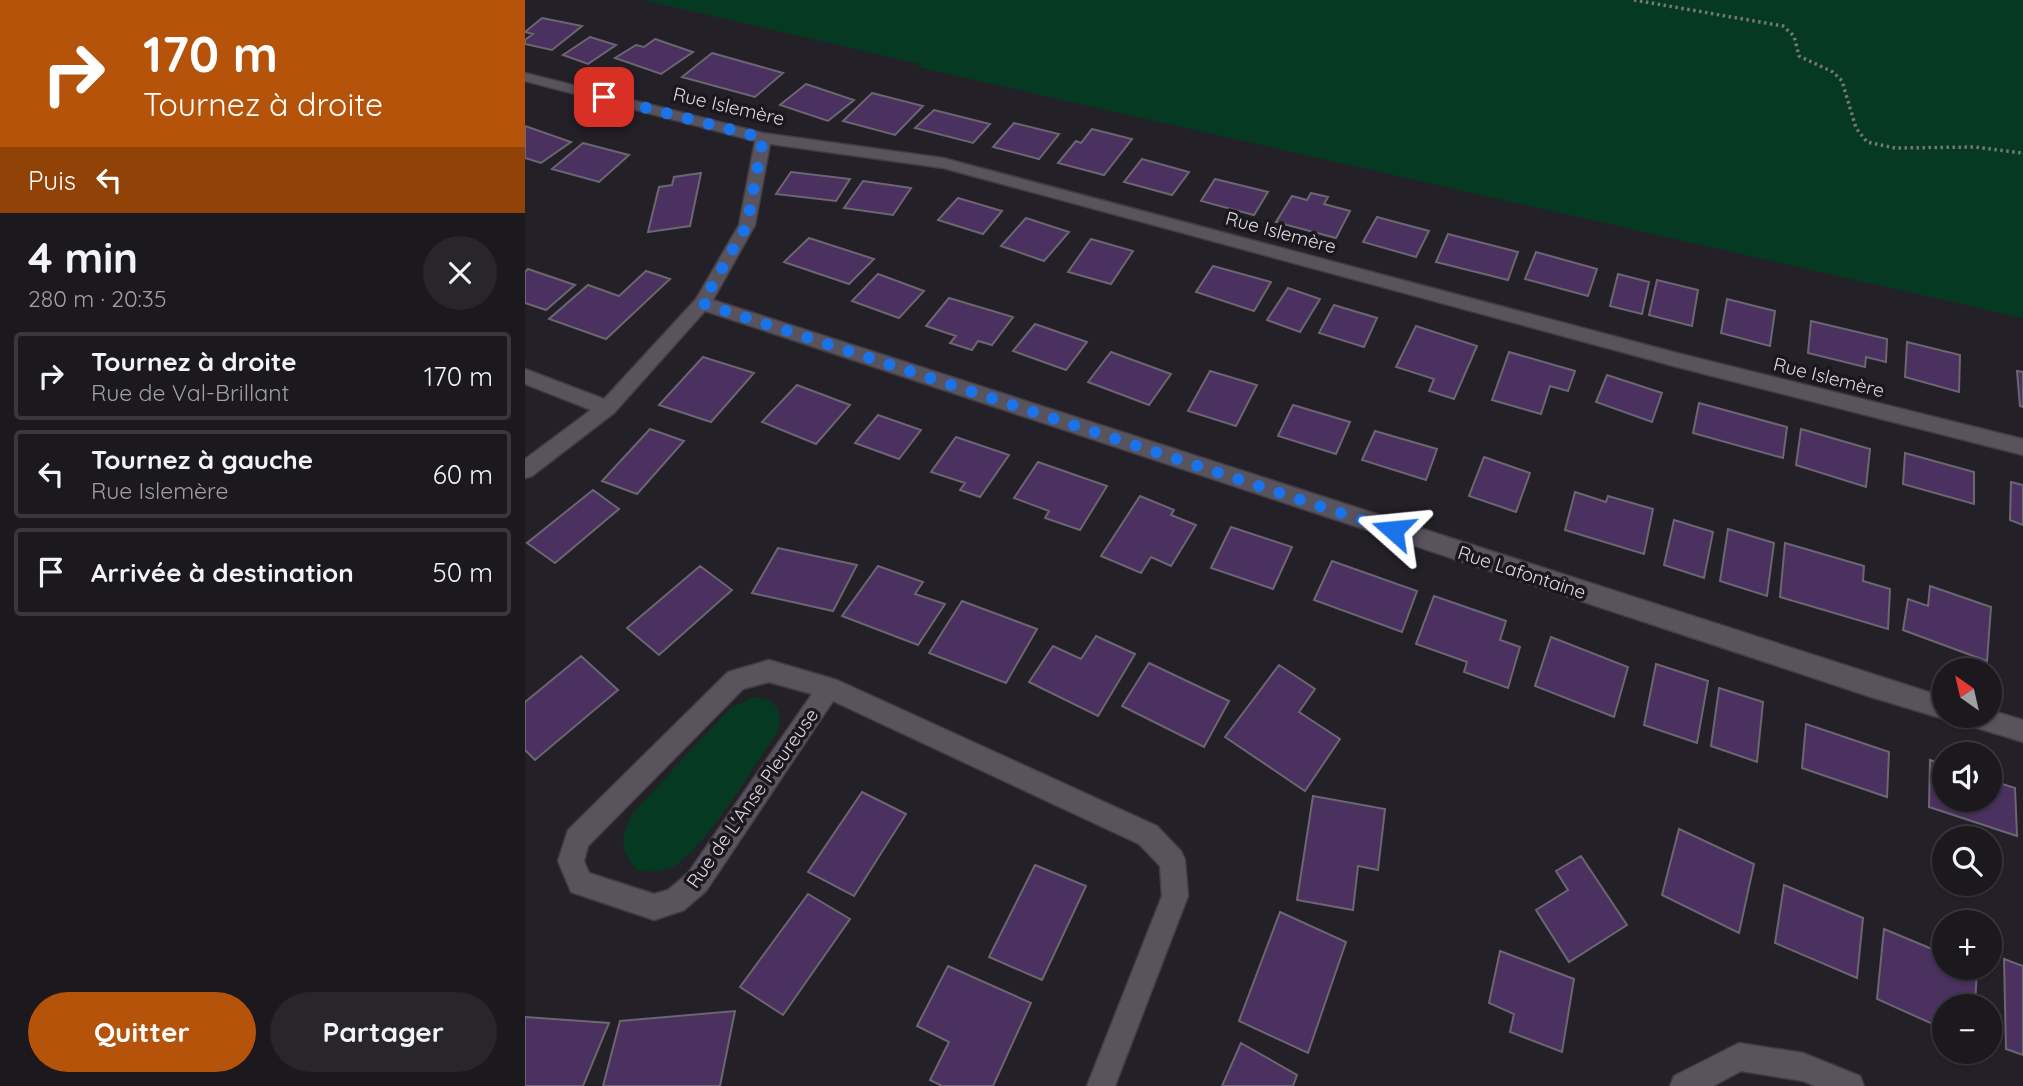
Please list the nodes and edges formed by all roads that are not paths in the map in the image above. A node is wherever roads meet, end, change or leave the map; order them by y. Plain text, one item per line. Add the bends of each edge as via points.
1 (525, 77) edge
2 (763, 138) junction
3 (702, 303) junction
4 (525, 376) edge
5 (607, 408) junction
6 (2023, 447) edge
7 (525, 470) edge
8 (829, 688) junction
9 (1932, 704) edge
10 (2002, 725) edge
11 (2023, 731) edge
12 (1101, 1086) edge
13 (1684, 1086) edge
14 (1850, 1086) edge

1 - 2 street, Rue Islemère
2 - 3 street via 747,225
2 - 6 street, Rue Islemère via 943,163
3 - 5 street
3 - 9 street, Rue Lafontaine
4 - 5 street
5 - 7 street
8 - 8 street, Rue de L'Anse Pleureuse via 769,671 736,680 577,839 571,862 580,883 654,907 675,901 697,883
8 - 12 street, Rue de L'Anse Pleureuse via 1148,835 1172,860 1175,896
10 - 11 street
13 - 14 street via 1739,1058 1803,1067

